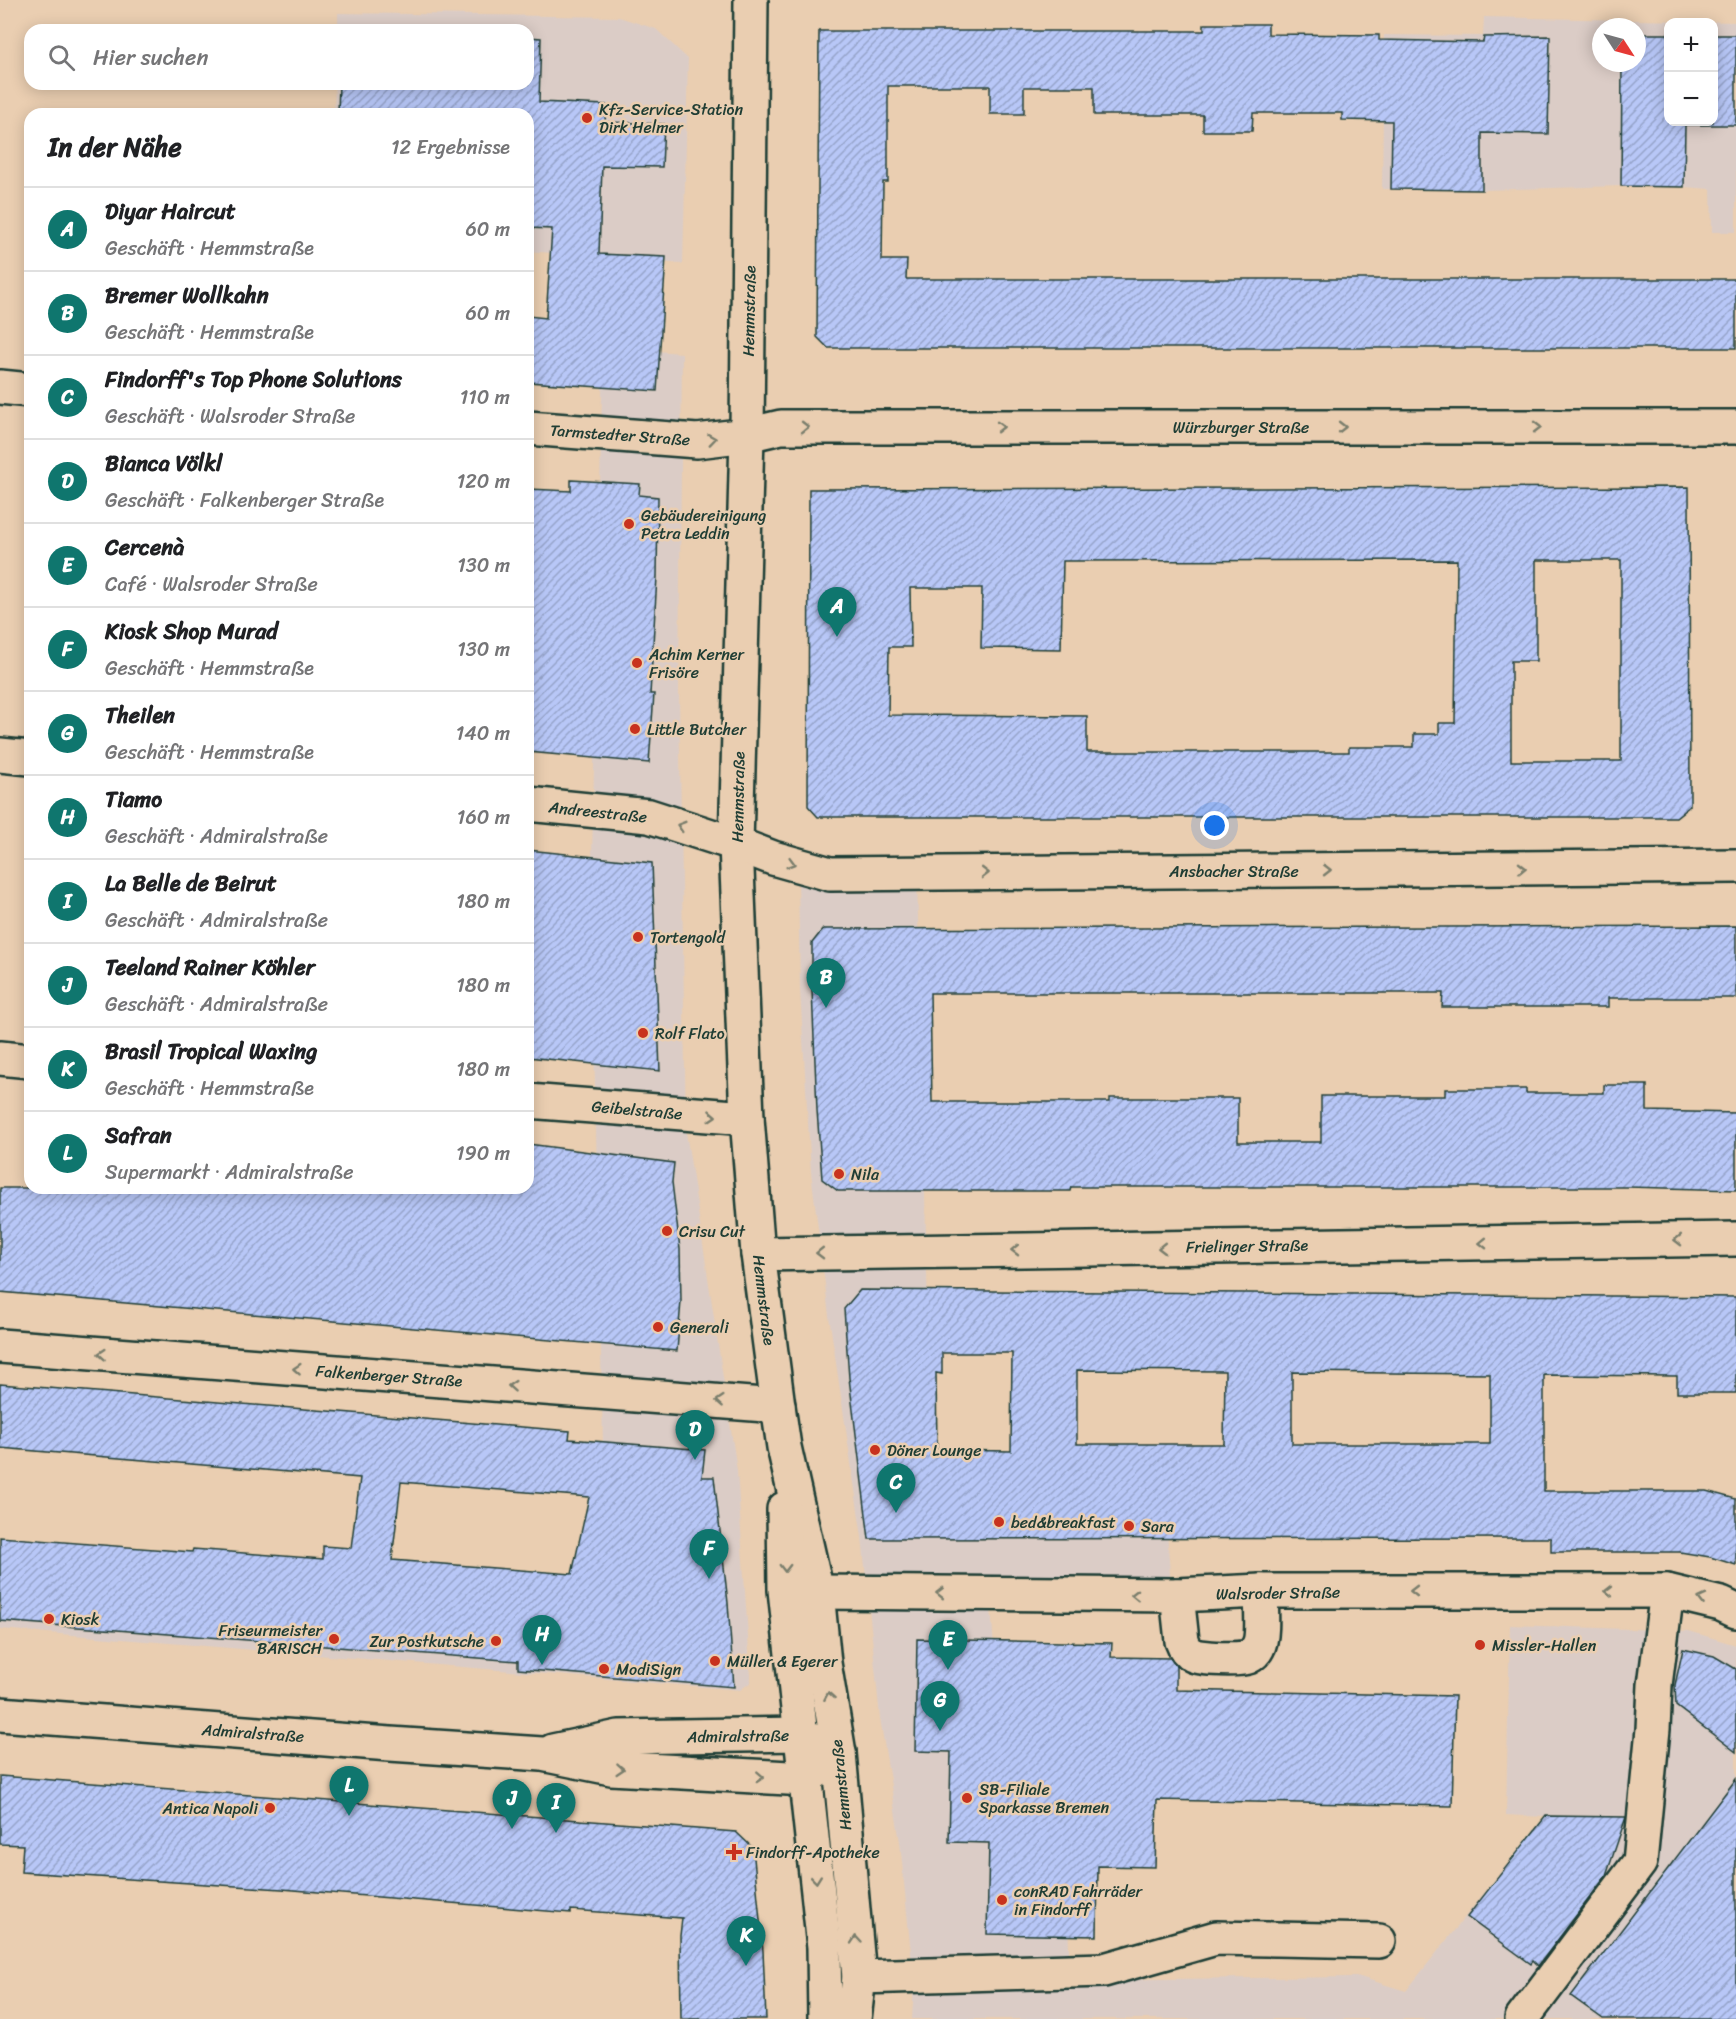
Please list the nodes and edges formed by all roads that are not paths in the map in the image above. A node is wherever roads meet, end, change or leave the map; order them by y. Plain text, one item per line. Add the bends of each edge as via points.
1 (752, 0) edge
2 (0, 387) edge
3 (24, 389) edge
4 (1736, 426) edge
5 (534, 428) edge
6 (747, 435) junction
7 (0, 755) edge
8 (24, 757) edge
9 (534, 805) edge
10 (736, 844) junction
11 (1736, 866) edge
12 (0, 1058) edge
13 (24, 1060) edge
14 (534, 1101) edge
15 (747, 1118) junction
16 (1736, 1239) edge
17 (758, 1254) junction
18 (0, 1346) edge
19 (778, 1406) junction
20 (784, 1447) junction
21 (1667, 1591) junction
22 (817, 1592) junction
23 (1261, 1592) junction
24 (1177, 1595) junction
25 (1736, 1611) edge
26 (0, 1713) edge
27 (801, 1734) junction
28 (839, 1753) junction
29 (543, 1754) junction
30 (806, 1779) junction
31 (1379, 1941) dead end
32 (859, 1977) junction
33 (825, 2019) edge
34 (854, 2019) edge
35 (1522, 2019) edge

1 - 6 street, Hemmstraße
2 - 3 street
6 -> 4 street, Würzburger Straße via 781,427
5 -> 6 street, Tarmstedter Straße via 698,441
6 - 10 street, Hemmstraße
7 - 8 street
10 -> 9 street, Andreestraße via 649,816
10 -> 11 street, Ansbacher Straße via 830,874
10 - 15 street, Hemmstraße
12 - 13 street
14 -> 15 street, Geibelstraße
15 - 17 street, Hemmstraße
16 -> 17 street, Frielinger Straße
17 - 19 street, Hemmstraße
19 -> 18 street, Falkenberger Straße
19 - 20 street, Hemmstraße
20 - 22 street, Hemmstraße
20 -> 27 street, Hemmstraße via 785,1590
21 -> 23 street, Walsroder Straße
25 -> 21 street, Walsroder Straße
21 - 35 street via 1640,1862
24 -> 22 street, Walsroder Straße
28 -> 22 street, Hemmstraße
23 - 24 street, Walsroder Straße
23 - 24 street via 1260,1642 1253,1654 1240,1658 1201,1658 1189,1653 1182,1641
26 - 29 street, Admiralstraße
27 - 28 street, Admiralstraße
27 - 29 street, Admiralstraße via 618,1737
27 - 30 street, Hemmstraße
28 - 30 street
32 -> 28 street, Hemmstraße
29 -> 30 street, Admiralstraße via 611,1768
30 -> 33 street, Hemmstraße via 824,1947
31 - 32 street via 1216,1938 1104,1970
32 - 34 street, Hemmstraße

